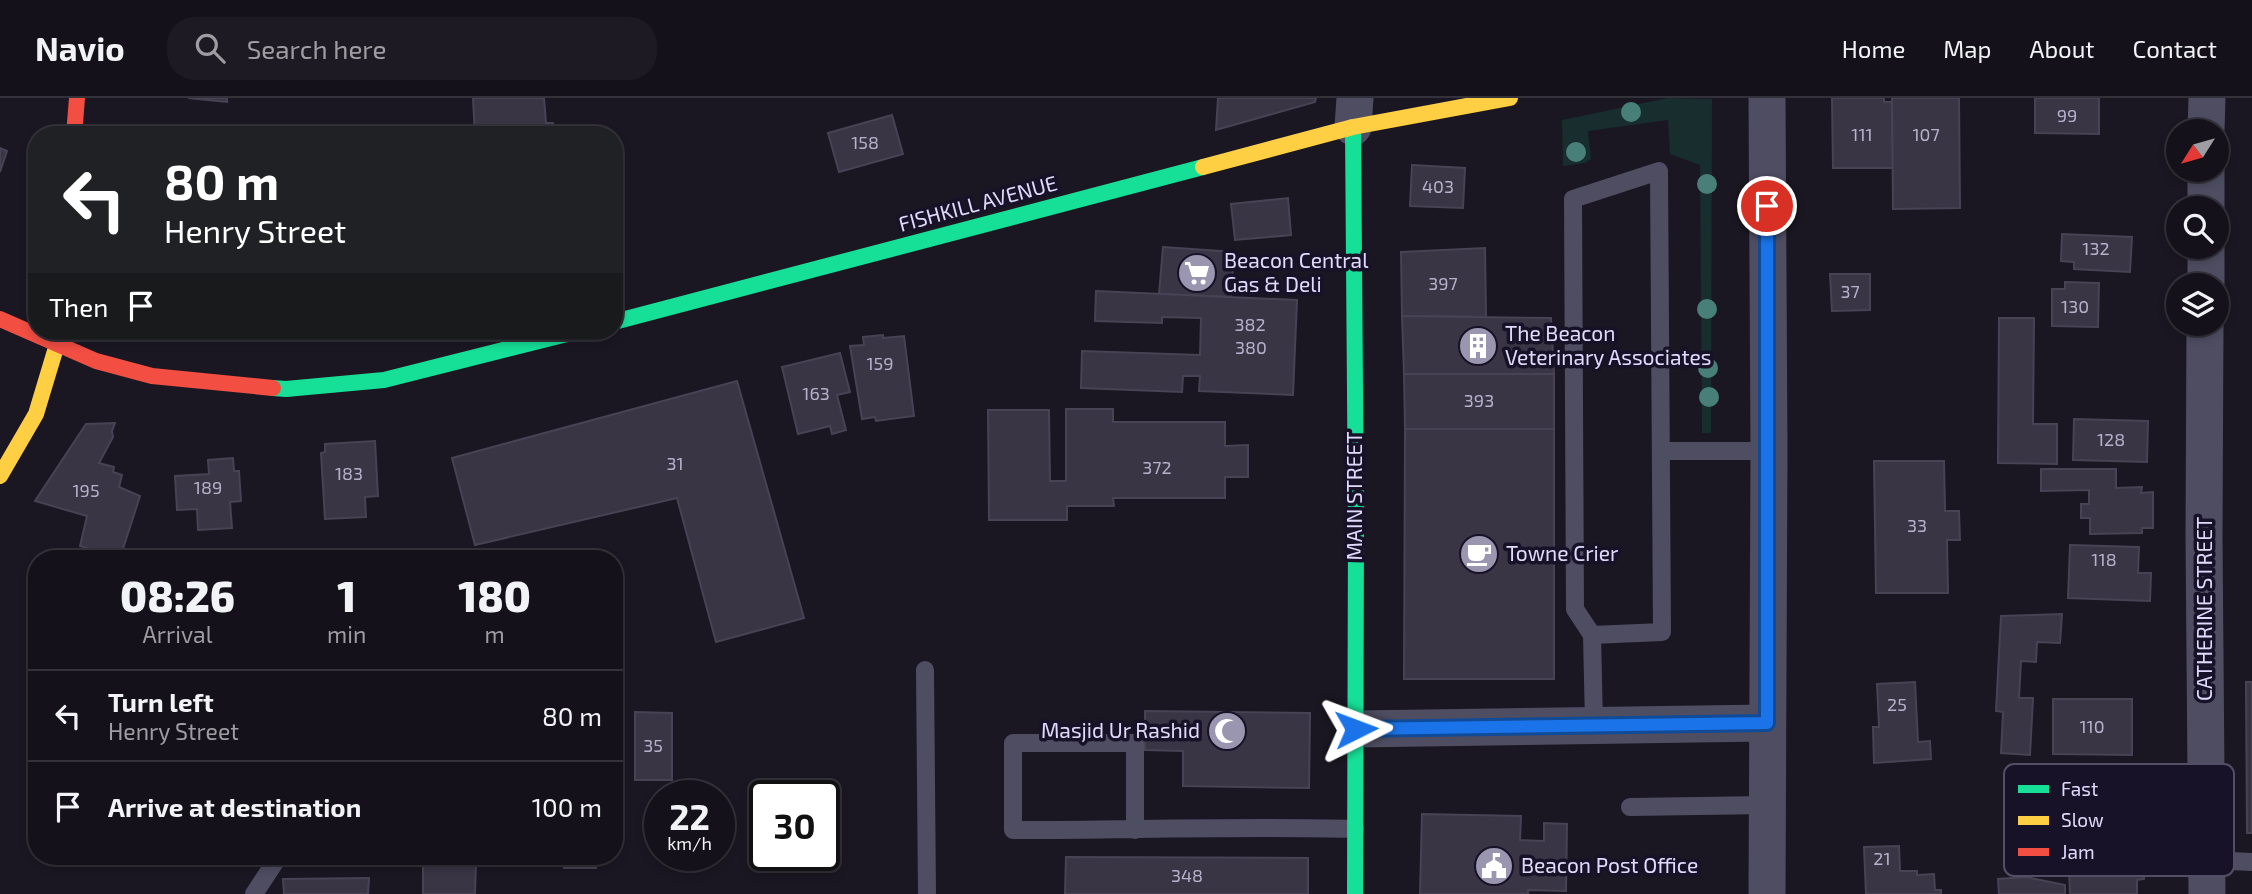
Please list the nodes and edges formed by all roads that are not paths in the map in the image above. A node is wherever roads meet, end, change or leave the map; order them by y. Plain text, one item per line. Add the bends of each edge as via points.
1 (77, 98) edge
2 (1510, 98) edge
3 (1767, 98) edge
4 (2207, 98) edge
5 (1354, 112) edge
6 (2207, 119) edge
7 (75, 126) edge
8 (0, 319) edge
9 (623, 319) edge
10 (28, 328) edge
11 (2205, 336) edge
12 (58, 340) edge
13 (62, 340) edge
14 (543, 340) edge
15 (1661, 451) junction
16 (1769, 451) junction
17 (0, 476) edge
18 (1592, 635) junction
19 (925, 670) dead end
20 (1767, 723) junction
21 (1594, 724) junction
22 (1356, 729) junction
23 (2206, 764) edge
24 (1767, 805) junction
25 (1630, 807) dead end
26 (1355, 829) junction
27 (1135, 830) junction
28 (2252, 862) edge
29 (273, 865) edge
30 (2234, 868) edge
31 (254, 894) edge
32 (927, 894) edge
33 (1355, 894) edge
34 (1767, 894) edge

1 - 7 main road
2 - 5 main road, FISHKILL AVENUE
3 - 16 street
4 - 6 street
5 - 9 main road, FISHKILL AVENUE
5 - 22 main road, MAIN STREET
8 - 10 main road
11 - 23 street, CATHERINE STREET
12 - 17 main road via 36,414
13 - 14 main road via 96,362 152,376 286,389 384,380
15 - 16 lane
15 - 18 lane via 1662,632
15 - 18 lane via 1659,171 1573,199 1575,609
16 - 20 street
18 - 21 lane
19 - 32 lane
20 - 21 street
20 - 24 street
21 - 22 street
22 - 26 main road, MAIN STREET
24 - 25 lane
24 - 34 street
26 - 27 lane
26 - 33 main road, MAIN STREET
27 - 27 lane via 1135,743 1013,743 1013,830
28 - 30 lane
29 - 31 lane

